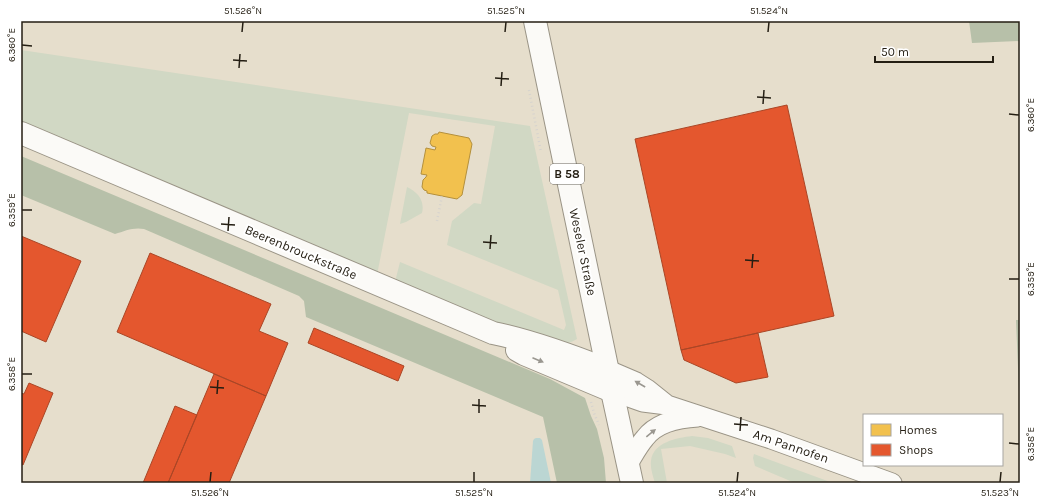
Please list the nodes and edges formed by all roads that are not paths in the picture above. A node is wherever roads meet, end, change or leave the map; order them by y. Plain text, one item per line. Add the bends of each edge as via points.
1 (535, 21) edge
2 (21, 133) edge
3 (610, 380) junction
4 (702, 416) junction
5 (630, 474) edge
6 (892, 483) edge

1 - 3 main road, Weseler Straße / B 58
2 - 3 main road, Beerenbrouckstraße via 493,333 524,354
3 - 4 street, Am Pannofen via 643,402 667,405
3 - 5 main road, Weseler Straße / B 58
5 -> 4 street via 645,437 659,426 674,420
4 - 6 street, Am Pannofen via 771,438

